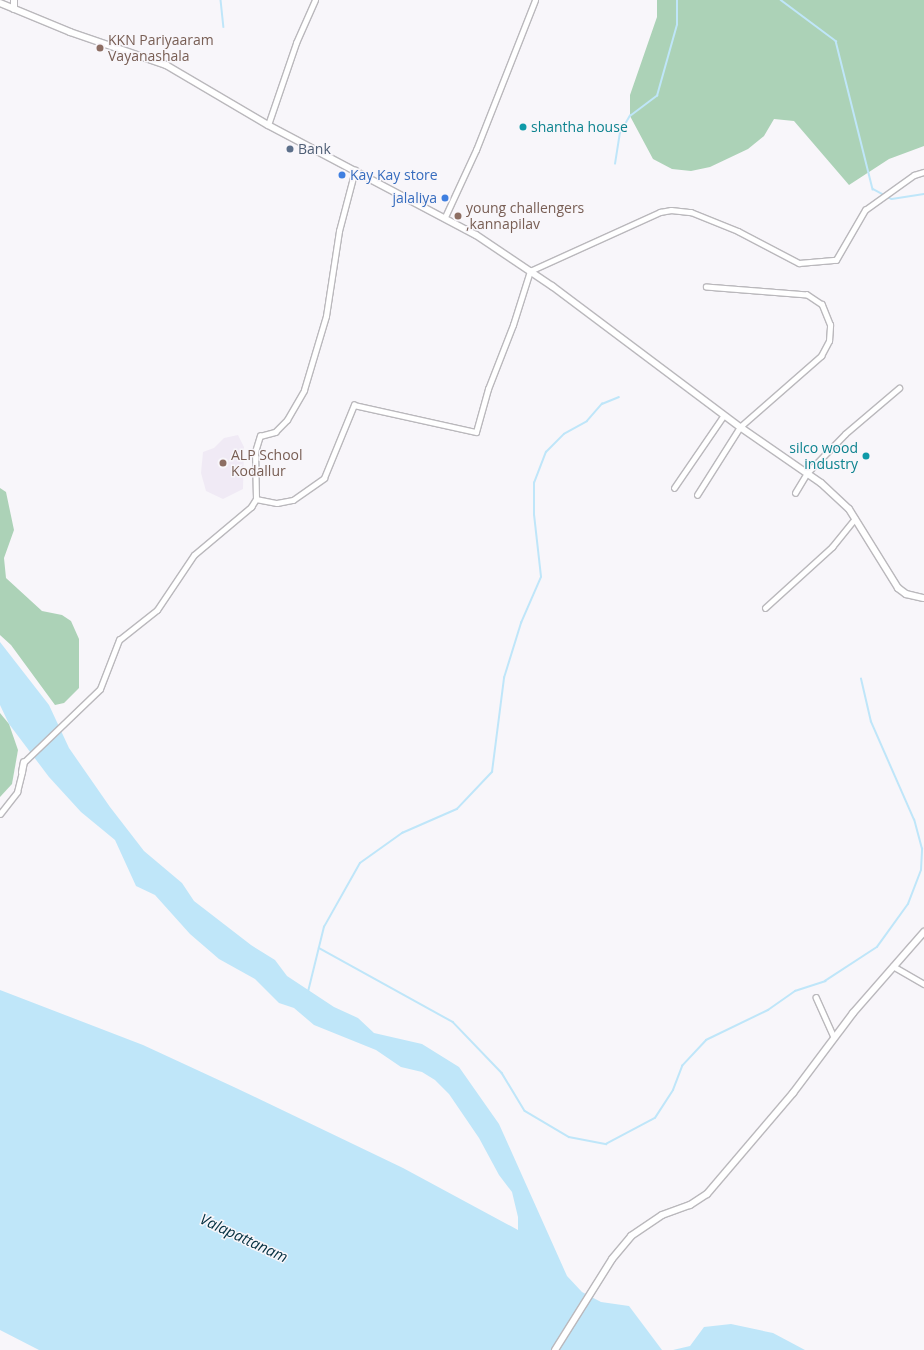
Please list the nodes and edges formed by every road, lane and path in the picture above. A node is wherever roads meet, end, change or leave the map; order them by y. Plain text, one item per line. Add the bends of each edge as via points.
1 (14, 0) edge
2 (315, 0) edge
3 (535, 0) edge
4 (0, 3) edge
5 (14, 9) junction
6 (268, 125) junction
7 (355, 170) junction
8 (924, 172) edge
9 (445, 217) junction
10 (530, 271) junction
11 (706, 287) dead end
12 (899, 388) dead end
13 (724, 415) junction
14 (740, 427) junction
15 (807, 473) junction
16 (674, 488) dead end
17 (795, 494) dead end
18 (697, 495) dead end
19 (256, 499) junction
20 (855, 519) junction
21 (924, 598) edge
22 (766, 608) dead end
23 (24, 762) joint
24 (22, 772) joint
25 (0, 814) edge
26 (924, 932) edge
27 (893, 966) junction
28 (924, 984) edge
29 (816, 997) dead end
30 (834, 1037) junction
31 (555, 1350) edge

1 - 5 main road
2 - 6 street via 296,43
3 - 9 street via 476,150
4 - 5 main road
5 - 6 main road via 70,32 166,65
6 - 7 main road
7 - 9 main road
7 - 19 street via 339,231 326,316 304,390 287,420 275,432 260,436 255,452
8 - 10 street via 914,175 865,210 836,260 800,263 738,231 691,212 671,210 660,212
9 - 10 main road
10 - 13 main road
10 - 19 street via 513,326 488,389 476,432 354,405 324,478 293,500 277,503
11 - 14 street via 807,295 822,304 830,325 829,341 821,356
12 - 15 street via 845,434
13 - 14 main road
13 - 16 street
14 - 15 main road
14 - 18 street
15 - 17 street
15 - 20 main road via 844,502
19 - 23 street via 251,507 194,555 156,610 119,640 100,689
20 - 21 main road via 898,588 906,594
20 - 22 street via 832,547
23 - 24 main road
24 - 25 street via 17,792
26 - 27 main road
27 - 28 street
27 - 30 main road
29 - 30 street
30 - 31 main road via 793,1093 702,1200 662,1215 643,1226 612,1259

